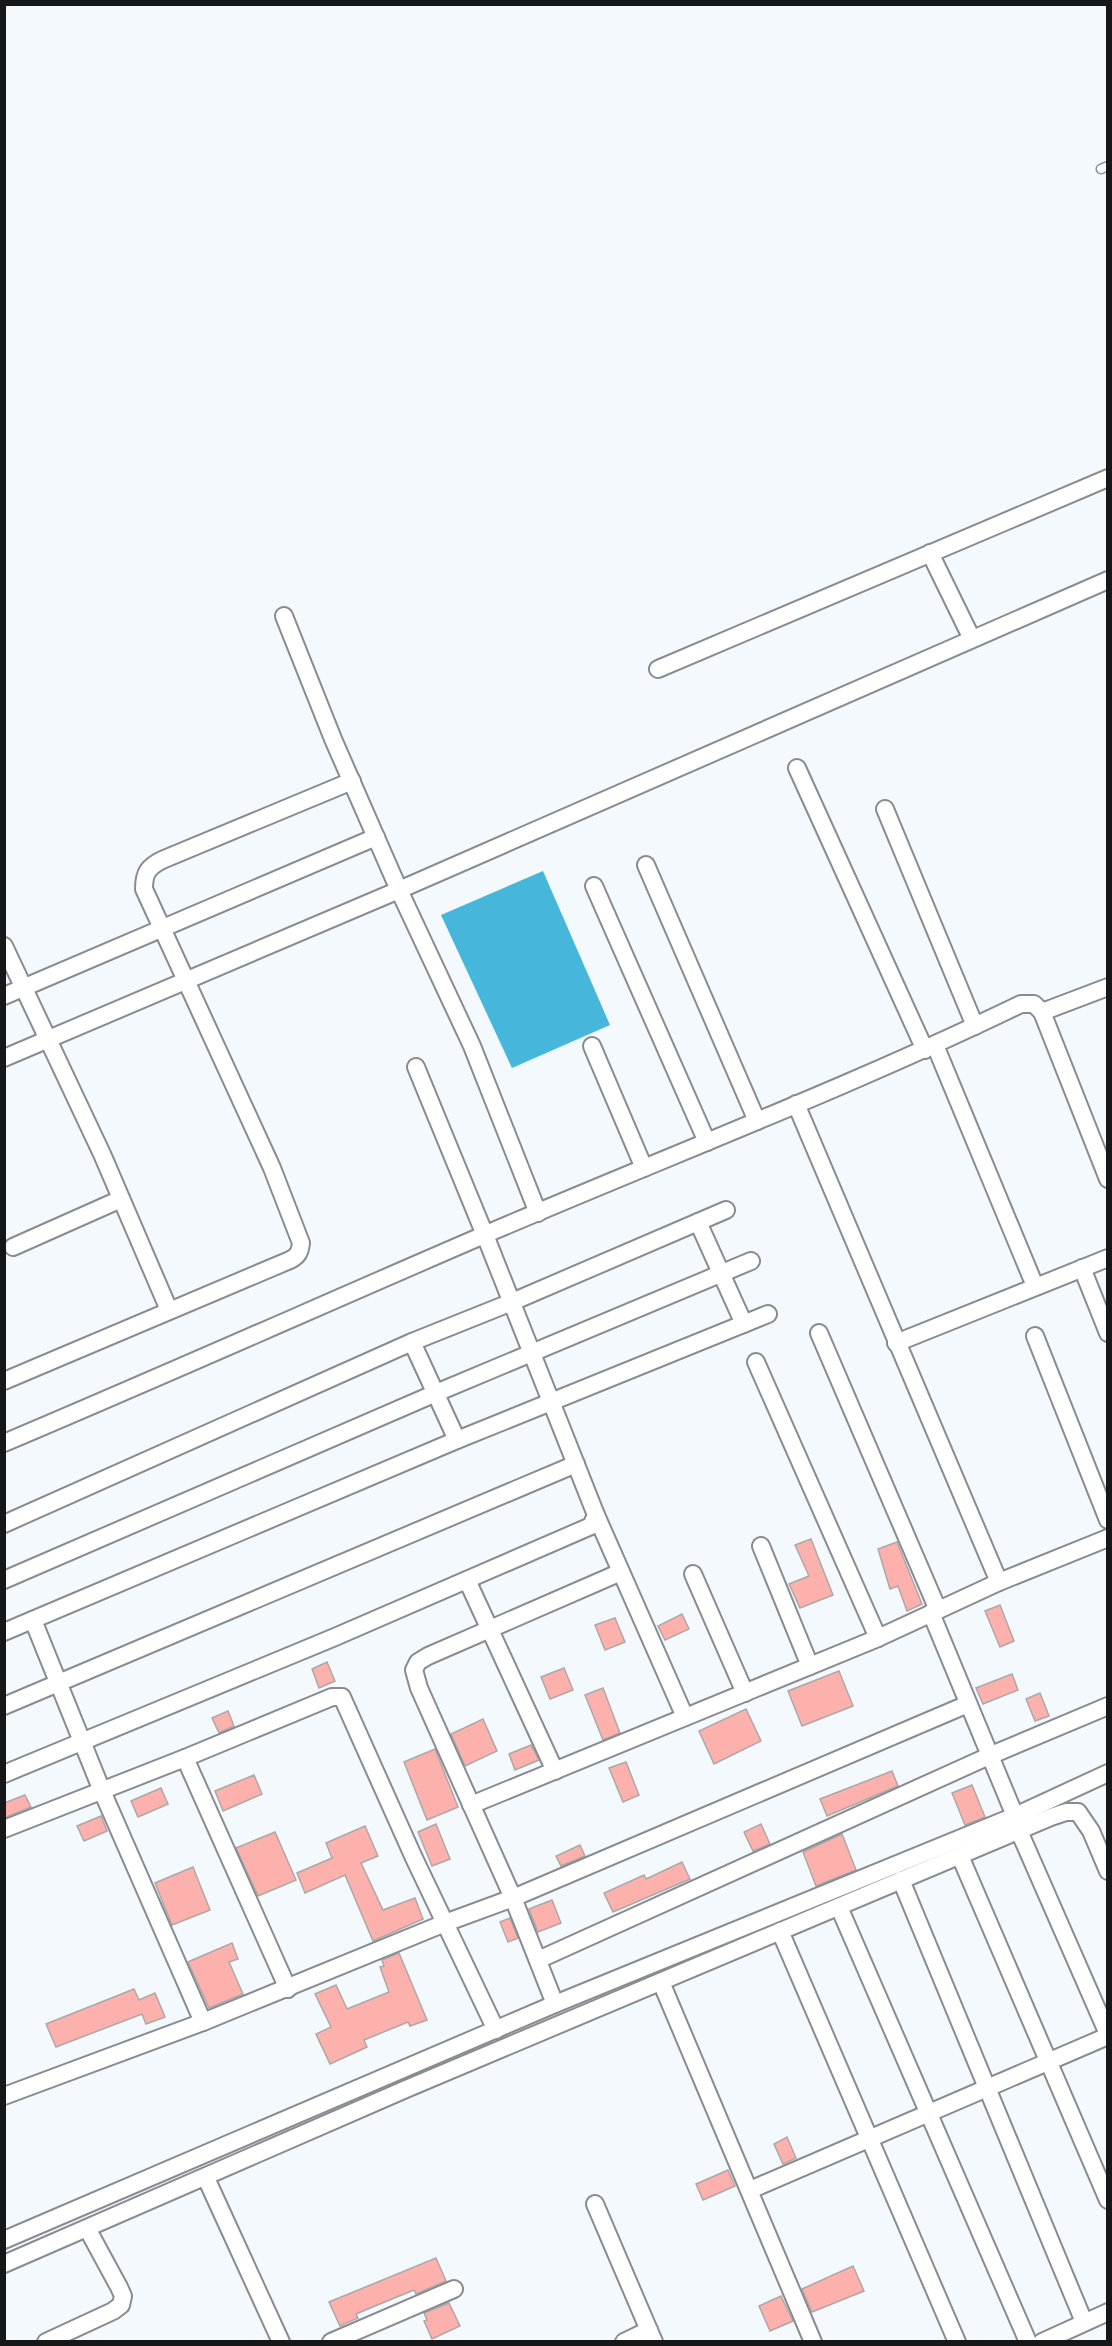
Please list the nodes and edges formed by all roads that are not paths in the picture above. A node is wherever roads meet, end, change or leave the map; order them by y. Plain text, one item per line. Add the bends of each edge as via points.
1 (1107, 478) edge
2 (930, 553) junction
3 (1107, 580) edge
4 (285, 616) dead end
5 (972, 639) junction
6 (658, 669) dead end
7 (797, 768) dead end
8 (352, 781) junction
9 (885, 809) dead end
10 (376, 837) junction
11 (646, 865) dead end
12 (594, 886) dead end
13 (399, 890) junction
14 (162, 927) junction
15 (4, 946) edge
16 (187, 980) junction
17 (22, 988) junction
18 (1106, 991) edge
19 (4, 996) edge
20 (1042, 1012) junction
21 (975, 1026) junction
22 (47, 1040) junction
23 (592, 1046) dead end
24 (930, 1048) junction
25 (4, 1058) edge
26 (416, 1066) dead end
27 (796, 1104) junction
28 (757, 1121) junction
29 (707, 1142) junction
30 (644, 1168) junction
31 (1107, 1179) edge
32 (121, 1198) junction
33 (726, 1210) dead end
34 (538, 1213) junction
35 (698, 1221) junction
36 (485, 1235) junction
37 (13, 1247) dead end
38 (1107, 1258) edge
39 (751, 1261) dead end
40 (1082, 1268) junction
41 (721, 1274) junction
42 (1035, 1286) junction
43 (512, 1302) junction
44 (169, 1310) junction
45 (768, 1314) dead end
46 (744, 1324) junction
47 (819, 1333) dead end
48 (1107, 1333) edge
49 (1035, 1336) dead end
50 (412, 1342) junction
51 (896, 1343) junction
52 (532, 1352) junction
53 (756, 1362) dead end
54 (4, 1381) edge
55 (435, 1393) junction
56 (552, 1402) junction
57 (457, 1440) junction
58 (4, 1443) edge
59 (576, 1464) junction
60 (596, 1515) junction
61 (1107, 1520) edge
62 (4, 1524) edge
63 (1107, 1538) edge
64 (761, 1546) dead end
65 (621, 1572) junction
66 (693, 1574) dead end
67 (4, 1580) edge
68 (467, 1580) junction
69 (999, 1582) junction
70 (934, 1612) junction
71 (33, 1620) junction
72 (490, 1631) junction
73 (4, 1632) edge
74 (878, 1638) junction
75 (810, 1666) junction
76 (57, 1683) junction
77 (745, 1692) junction
78 (968, 1704) junction
79 (1107, 1706) edge
80 (4, 1707) edge
81 (685, 1717) junction
82 (82, 1742) junction
83 (989, 1756) junction
84 (185, 1758) junction
85 (555, 1771) junction
86 (1107, 1773) edge
87 (4, 1774) edge
88 (102, 1791) junction
89 (471, 1805) junction
90 (1017, 1823) junction
91 (4, 1829) edge
92 (960, 1856) junction
93 (1107, 1870) edge
94 (901, 1880) junction
95 (513, 1898) junction
96 (838, 1907) junction
97 (445, 1923) junction
98 (780, 1931) junction
99 (538, 1960) junction
100 (661, 1983) junction
101 (288, 1989) junction
102 (555, 2004) junction
103 (203, 2022) junction
104 (496, 2030) junction
105 (1107, 2035) edge
106 (1048, 2062) junction
107 (987, 2088) junction
108 (4, 2096) edge
109 (929, 2113) junction
110 (868, 2139) junction
111 (206, 2178) junction
112 (750, 2190) junction
113 (1107, 2200) edge
114 (595, 2204) dead end
115 (88, 2230) junction
116 (4, 2240) edge
117 (4, 2264) edge
118 (454, 2289) dead end
119 (1107, 2312) edge
120 (1084, 2322) junction
121 (652, 2336) edge
122 (46, 2342) edge
123 (281, 2342) edge
124 (331, 2342) edge
125 (624, 2342) edge
126 (813, 2342) edge
127 (957, 2342) edge
128 (1028, 2342) edge
129 (1042, 2342) edge

1 - 2 street
2 - 5 street
2 - 6 street
3 - 5 street
4 - 8 street
5 - 13 street
7 - 24 street
8 - 10 street
8 - 14 street via 150,866 144,876 144,889
9 - 21 street
10 - 13 street
10 - 14 street
11 - 28 street
12 - 29 street
13 - 16 street
13 - 34 street via 472,1046
14 - 16 street
14 - 17 street
15 - 17 street
16 - 22 street
16 - 44 street via 272,1168 301,1243 297,1257
17 - 19 street
17 - 22 street
18 - 20 street
20 - 21 street via 1034,1004 1021,1004
20 - 31 street
21 - 24 street
22 - 25 street
22 - 32 street
23 - 30 street
24 - 27 street
24 - 42 street
26 - 36 street
27 - 28 street
27 - 51 street
28 - 29 street
29 - 30 street
30 - 34 street
32 - 37 street
32 - 44 street
33 - 35 street
34 - 36 street
35 - 41 street
35 - 43 street
36 - 43 street
36 - 58 street
38 - 40 street
39 - 41 street
40 - 42 street
40 - 48 street
41 - 46 street
41 - 52 street
42 - 51 street
43 - 50 street
43 - 52 street
44 - 54 street
45 - 46 street
46 - 56 street
47 - 70 street
49 - 61 street
50 - 55 street
50 - 62 street
51 - 69 street
52 - 55 street
52 - 56 street
53 - 74 street
55 - 57 street
55 - 67 street
56 - 57 street
56 - 59 street
57 - 71 street
59 - 60 street
59 - 76 street
60 - 65 street
60 - 68 street via 591,1526
63 - 69 street
64 - 75 street
65 - 72 street
65 - 81 street
66 - 77 street
68 - 72 street
68 - 82 street
69 - 70 street
70 - 74 street
70 - 78 street
71 - 73 street
71 - 76 street
72 - 85 street
72 - 89 street via 428,1656 414,1670
74 - 75 street
75 - 77 street
76 - 80 street
76 - 82 street
77 - 81 street
78 - 83 street
78 - 95 street
79 - 83 street
81 - 85 street
82 - 87 street
82 - 88 street
83 - 90 street
83 - 99 street
84 - 88 street
84 - 97 street via 332,1697 342,1697
84 - 101 street
85 - 89 street
86 - 90 street
88 - 91 street
88 - 103 street
89 - 95 street
90 - 92 street
90 - 93 street via 1078,1812 1091,1831
90 - 102 street
90 - 105 street
92 - 94 street
92 - 106 street
94 - 96 street
94 - 107 street
95 - 97 street
95 - 99 street
96 - 98 street
96 - 109 street
97 - 101 street
97 - 104 street
98 - 100 street
98 - 110 street
99 - 102 street
100 - 111 street via 406,2089
100 - 112 street
101 - 103 street
102 - 104 street
103 - 108 street
104 - 116 street
105 - 106 street
106 - 107 street
106 - 113 street
107 - 109 street
107 - 120 street
109 - 110 street
109 - 128 street
110 - 112 street
110 - 127 street
111 - 115 street
111 - 123 street
112 - 126 street
114 - 121 street
115 - 117 street
115 - 122 street via 119,2287 122,2305
118 - 124 street
119 - 120 street
120 - 129 street
121 - 125 street

